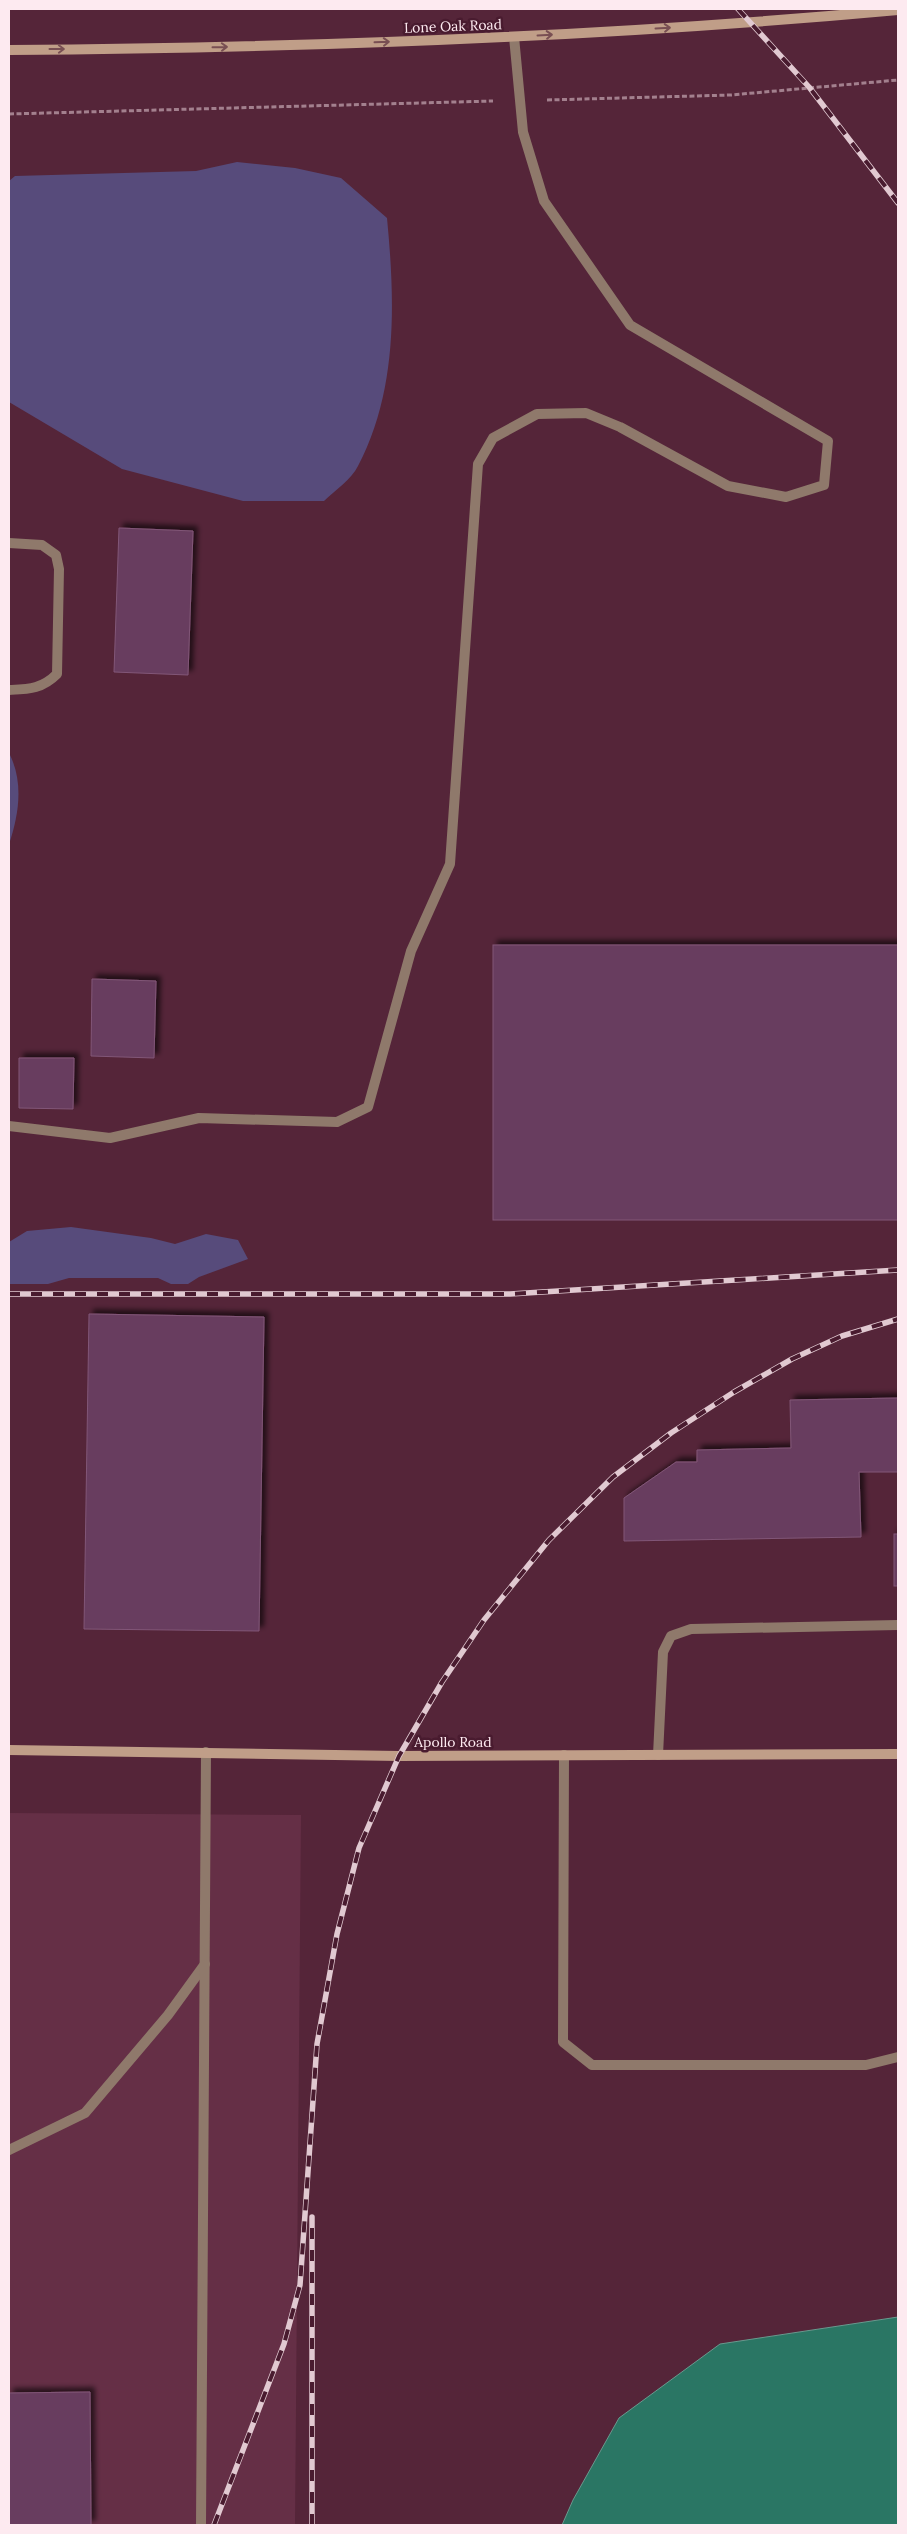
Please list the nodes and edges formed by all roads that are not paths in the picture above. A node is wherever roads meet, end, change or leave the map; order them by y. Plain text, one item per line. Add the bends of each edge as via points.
1 (898, 10) edge
2 (514, 37) junction
3 (9, 50) edge
4 (9, 543) edge
5 (9, 690) edge
6 (9, 1126) edge
7 (898, 1625) edge
8 (9, 1750) edge
9 (206, 1752) junction
10 (898, 1754) edge
11 (564, 1755) junction
12 (658, 1755) junction
13 (205, 1964) junction
14 (898, 2056) edge
15 (9, 2150) edge
16 (201, 2525) edge

2 -> 1 street, Lone Oak Road via 751,24
3 -> 2 street, Lone Oak Road via 293,46
2 - 6 lane via 523,132 544,201 630,325 828,441 824,485 786,497 728,486 620,427 586,413 537,414 493,438 478,464 450,864 411,951 368,1107 337,1122 199,1118 110,1138
4 - 5 lane via 42,545 56,554 59,569 57,674 48,684 35,689
7 - 12 lane via 691,1629 671,1636 663,1652
8 - 9 street, Apollo Road
9 - 11 street, Apollo Road
9 - 13 lane
10 - 12 street, Apollo Road
11 - 12 street, Apollo Road
11 - 14 lane via 563,2042 592,2065 866,2065
13 - 15 lane via 168,2016 85,2112
13 - 16 lane

